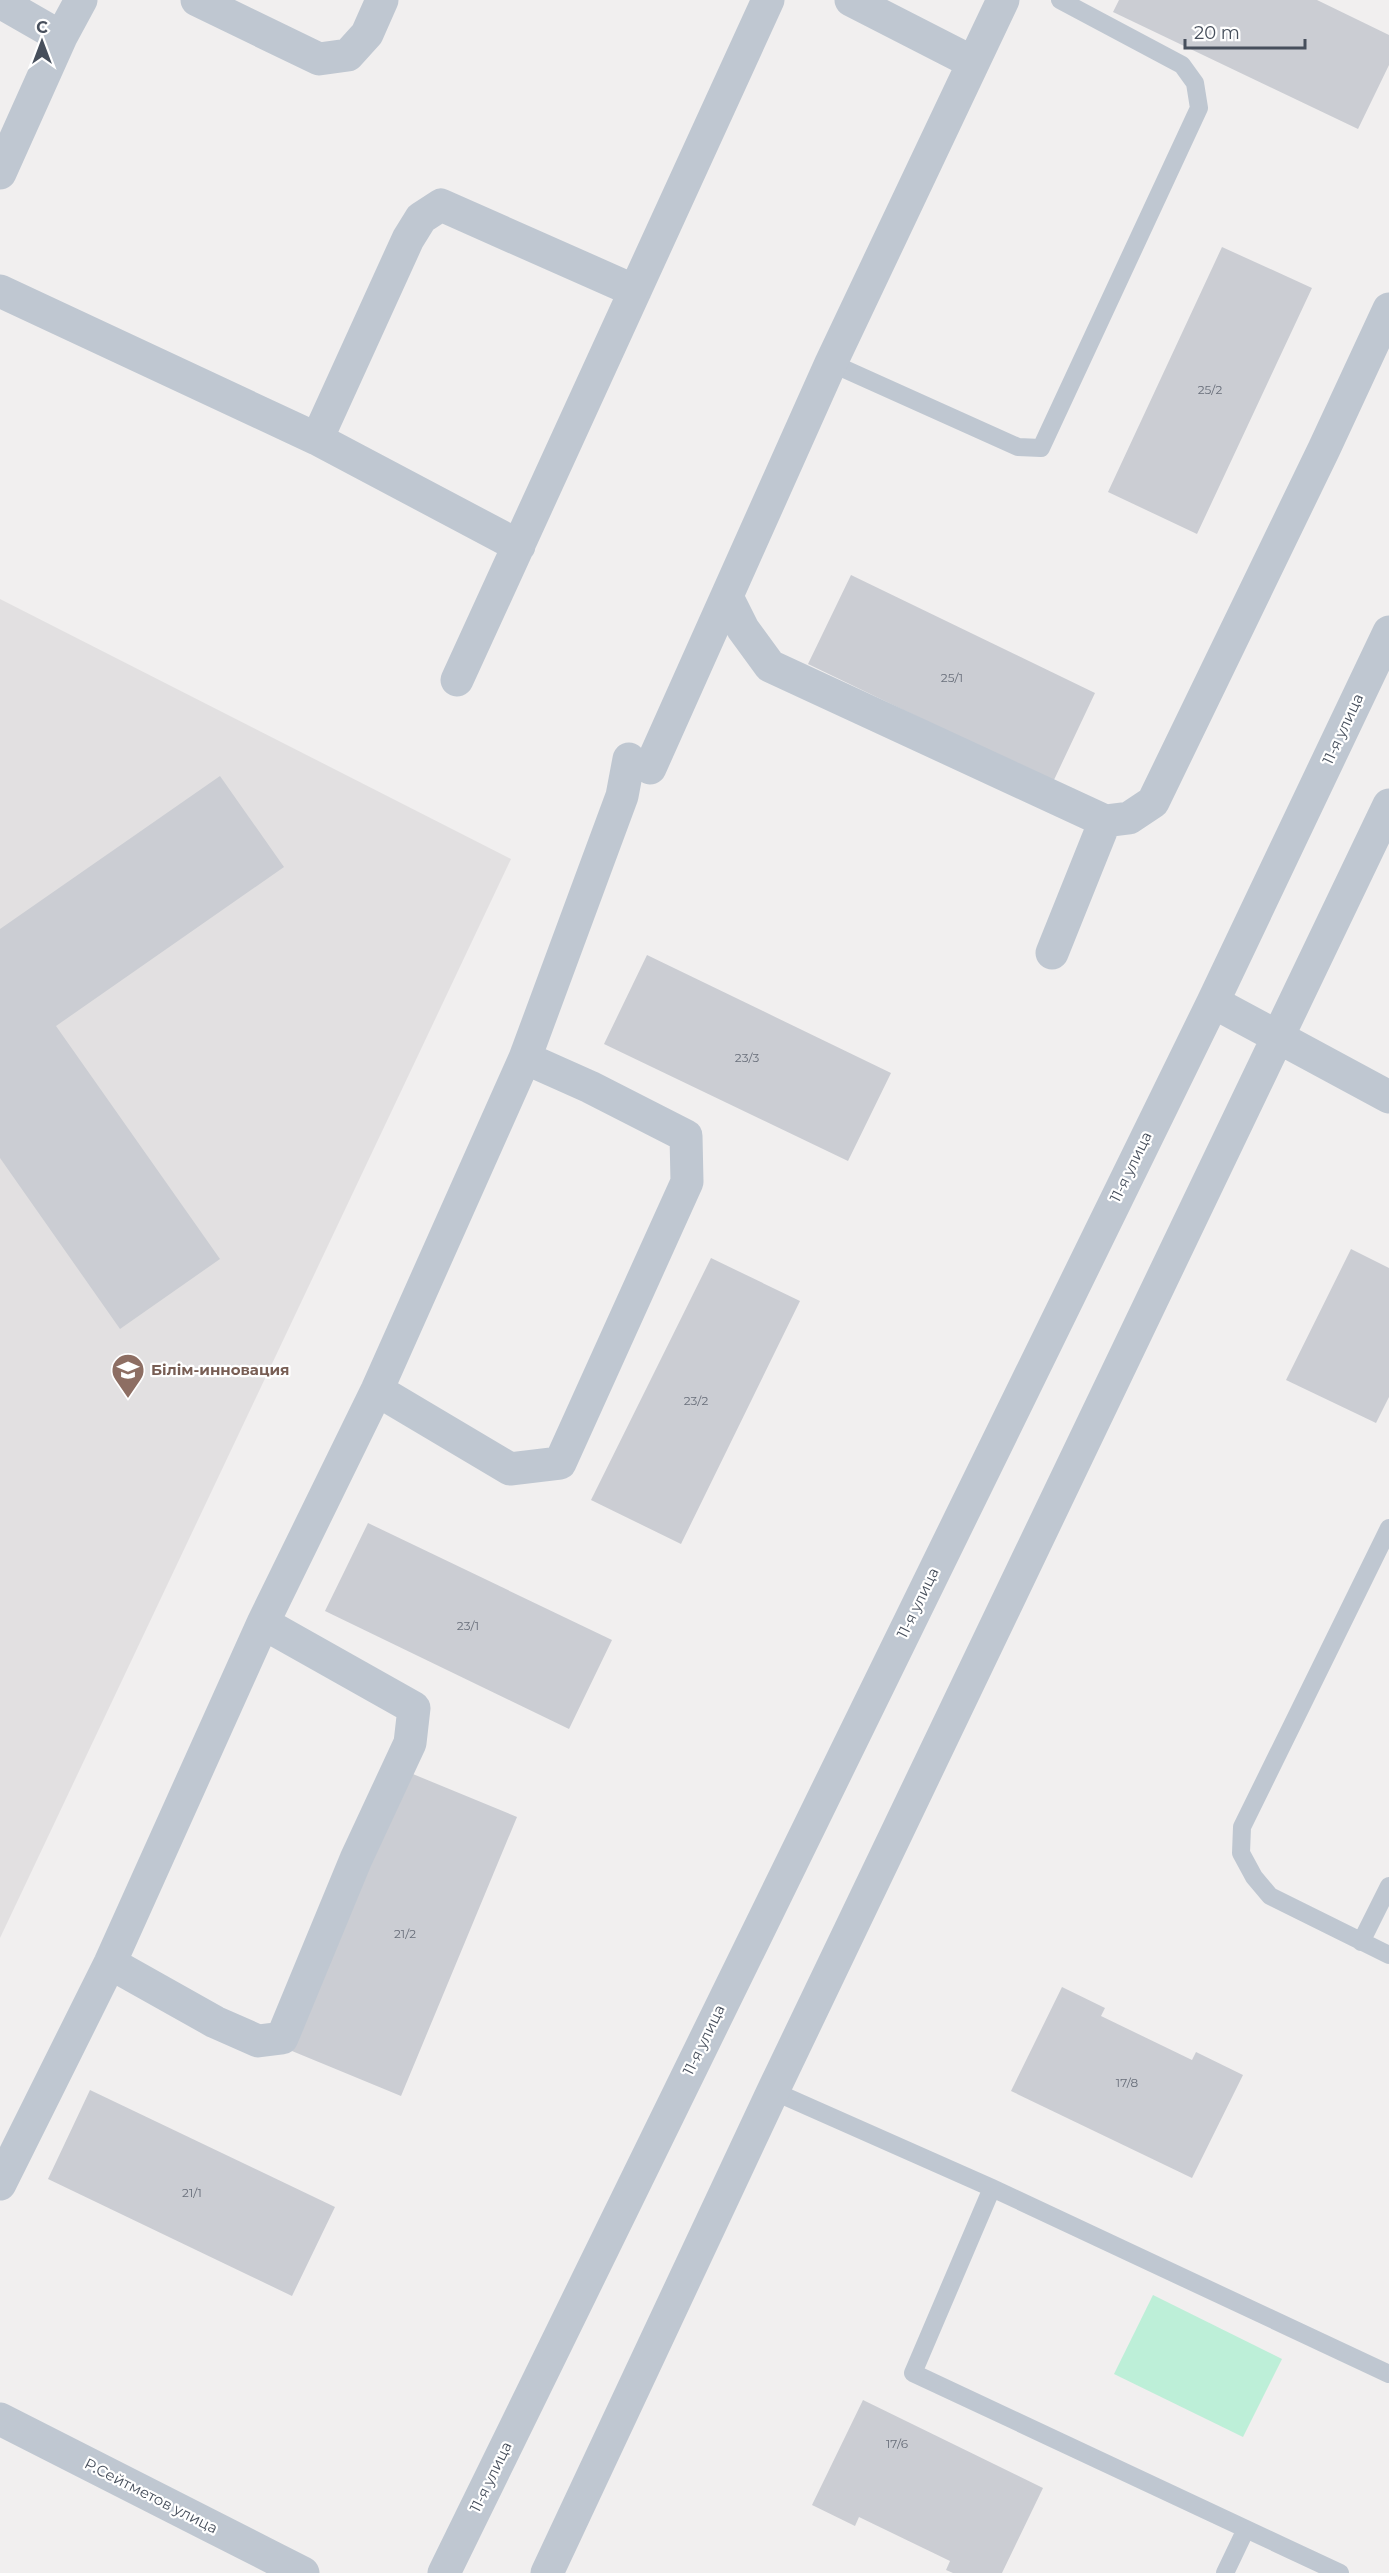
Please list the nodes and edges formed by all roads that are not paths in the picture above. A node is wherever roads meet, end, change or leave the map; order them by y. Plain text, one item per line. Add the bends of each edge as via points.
1 (81, 0) edge
2 (197, 0) edge
3 (382, 0) edge
4 (768, 0) edge
5 (851, 0) edge
6 (1003, 0) edge
7 (1060, 0) edge
8 (0, 2) edge
9 (61, 37) junction
10 (972, 62) junction
11 (0, 173) edge
12 (0, 291) edge
13 (635, 291) junction
14 (1389, 309) edge
15 (831, 363) junction
16 (317, 439) junction
17 (519, 546) junction
18 (727, 597) junction
19 (1389, 632) edge
20 (457, 681) dead end
21 (1389, 805) edge
22 (1105, 821) junction
23 (1052, 953) dead end
24 (1213, 1002) junction
25 (1279, 1037) junction
26 (525, 1059) junction
27 (1389, 1097) edge
28 (377, 1390) junction
29 (1389, 1528) edge
30 (263, 1623) junction
31 (1389, 1886) edge
32 (1361, 1942) junction
33 (1389, 1955) edge
34 (110, 1963) junction
35 (773, 2091) junction
36 (0, 2184) edge
37 (992, 2188) junction
38 (1389, 2374) edge
39 (0, 2419) edge
40 (1246, 2529) junction
41 (303, 2573) edge
42 (444, 2573) edge
43 (547, 2573) edge
44 (1225, 2573) edge
45 (1340, 2573) edge

1 - 9 street
2 - 3 street via 319,59 348,54 367,34
4 - 13 street
5 - 10 street
6 - 10 street
7 - 15 lane via 1182,64 1195,83 1199,108 1041,448 1018,447
8 - 9 street
9 - 11 street
10 - 15 street
12 - 16 street
13 - 16 street via 441,205 421,218 408,239
13 - 17 street
14 - 22 street via 1153,802 1129,818
15 - 18 street
16 - 17 street
17 - 20 street
18 - 22 street via 743,629 770,666
18 - 26 street via 622,796
19 - 24 street, 11-я улица
21 - 25 street
22 - 23 street
24 - 25 street
24 - 42 street, 11-я улица
25 - 27 street
25 - 35 street
26 - 28 street
26 - 28 street via 686,1136 687,1182 560,1463 510,1469
28 - 30 street
29 - 32 lane via 1242,1827 1241,1853 1254,1878 1270,1896
30 - 34 street
30 - 34 street via 414,1708 410,1743 356,1859 282,2038 258,2041 215,2022
31 - 32 lane
32 - 33 lane
34 - 36 street
35 - 37 lane
35 - 43 street
37 - 38 lane
37 - 40 lane via 913,2373
39 - 41 street, Р.Сейтметов улица
40 - 44 lane
40 - 45 lane

